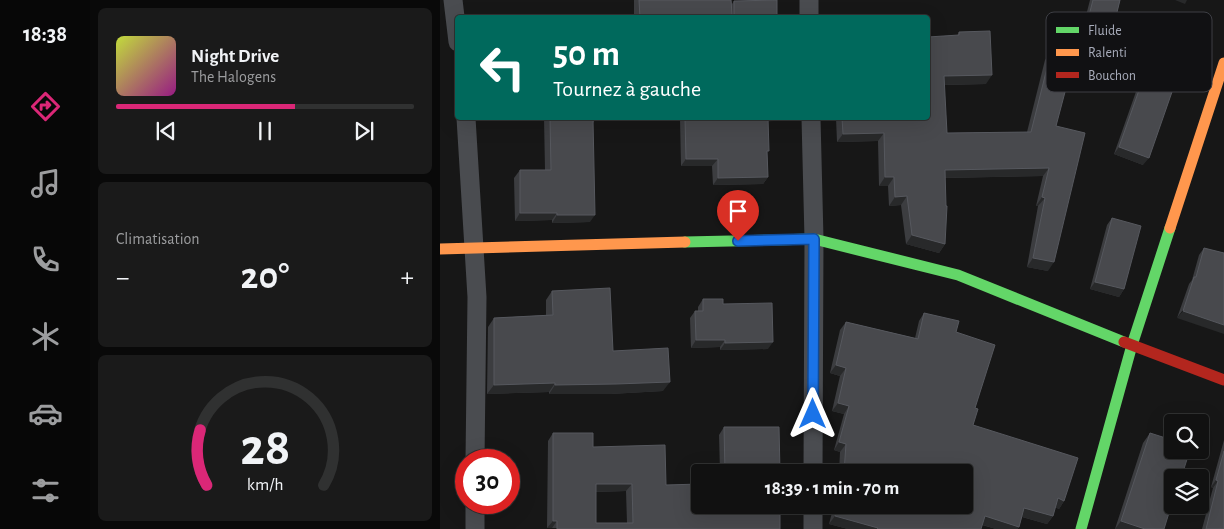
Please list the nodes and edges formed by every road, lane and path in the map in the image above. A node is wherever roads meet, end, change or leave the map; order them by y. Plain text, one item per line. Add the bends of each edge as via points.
1 (453, 0) edge
2 (809, 0) edge
3 (809, 15) edge
4 (455, 17) edge
5 (1224, 63) edge
6 (466, 120) edge
7 (811, 120) edge
8 (814, 239) junction
9 (440, 249) edge
10 (474, 249) junction
11 (1132, 345) junction
12 (1224, 380) edge
13 (475, 449) edge
14 (813, 464) edge
15 (475, 514) edge
16 (813, 514) edge
17 (475, 529) edge
18 (813, 529) edge
19 (1081, 529) edge

1 - 4 street
2 - 3 street
5 - 11 street
6 - 10 street
7 - 8 street
8 - 10 street
8 - 11 street via 958,275
8 - 14 street
9 - 10 street
10 - 13 street
11 - 12 street
11 - 19 street
15 - 17 street
16 - 18 street

